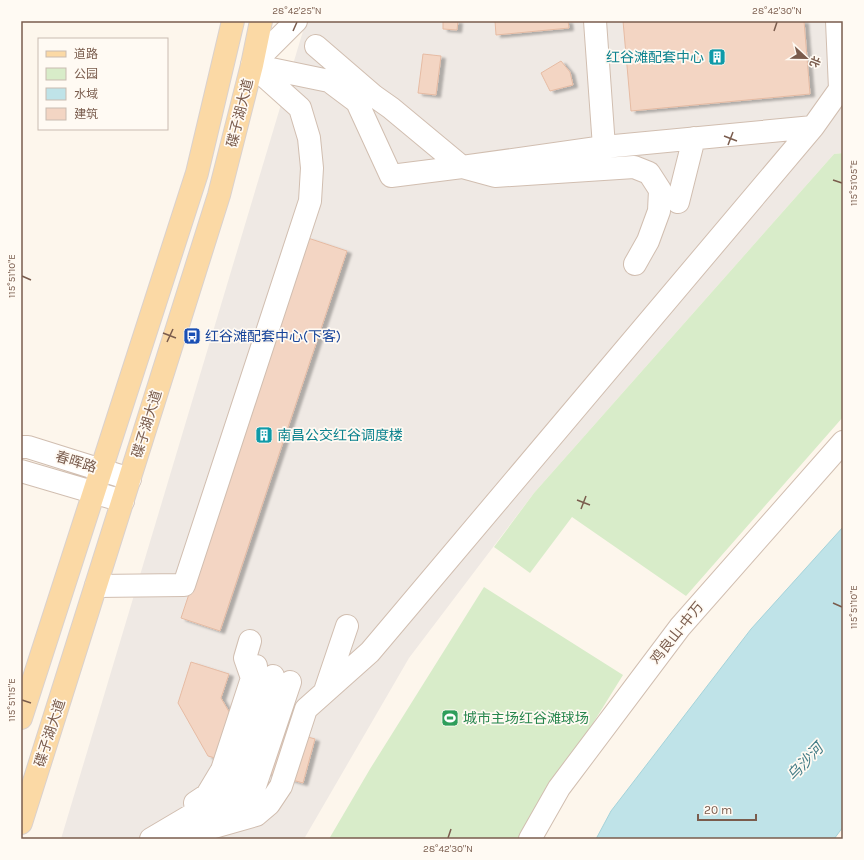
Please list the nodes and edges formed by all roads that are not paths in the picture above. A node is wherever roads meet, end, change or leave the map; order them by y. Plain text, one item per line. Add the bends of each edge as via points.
1 (232, 21) edge
2 (261, 21) edge
3 (296, 21) edge
4 (595, 21) edge
5 (837, 21) edge
6 (316, 46) dead end
7 (252, 65) junction
8 (813, 127) junction
9 (694, 138) junction
10 (604, 147) junction
11 (462, 167) junction
12 (678, 202) dead end
13 (635, 264) dead end
14 (843, 442) edge
15 (21, 447) edge
16 (100, 470) junction
17 (21, 471) edge
18 (130, 479) junction
19 (94, 492) junction
20 (123, 501) junction
21 (96, 586) junction
22 (347, 626) dead end
23 (250, 641) dead end
24 (268, 675) junction
25 (325, 692) junction
26 (21, 718) edge
27 (21, 823) edge
28 (147, 839) edge
29 (151, 839) edge
30 (158, 839) edge
31 (172, 839) edge
32 (530, 839) edge

1 - 16 main road, 碟子湖大道 via 197,173
2 - 7 main road, 碟子湖大道
3 - 7 street
4 - 10 street
5 - 8 street via 840,89
6 - 11 street
7 - 11 street via 329,81 357,102 391,176
7 - 18 main road, 碟子湖大道 via 219,195
7 - 21 street via 300,108 309,138 312,168 310,200 184,585
8 - 9 street
8 - 25 street via 370,652
9 - 10 street
9 - 12 street
10 - 11 street
11 - 13 street via 495,176 634,167 649,173 660,190 659,211 648,241
14 - 32 street, 鸡良山-中万 via 680,627 559,788
15 - 16 street, 春晖路
16 - 18 street, 春晖路
16 - 19 main road, 碟子湖大道
17 - 19 street, 春晖路
18 - 20 main road, 碟子湖大道
19 - 20 street, 春晖路
19 - 26 main road, 碟子湖大道
20 - 21 main road, 碟子湖大道
21 - 27 main road, 碟子湖大道
22 - 25 street
23 - 24 street via 245,658
24 - 28 street via 222,770 207,794
24 - 29 street via 240,774 231,788 217,800
24 - 30 street via 254,789 244,800
25 - 31 street via 306,709 281,786 269,804 256,815

